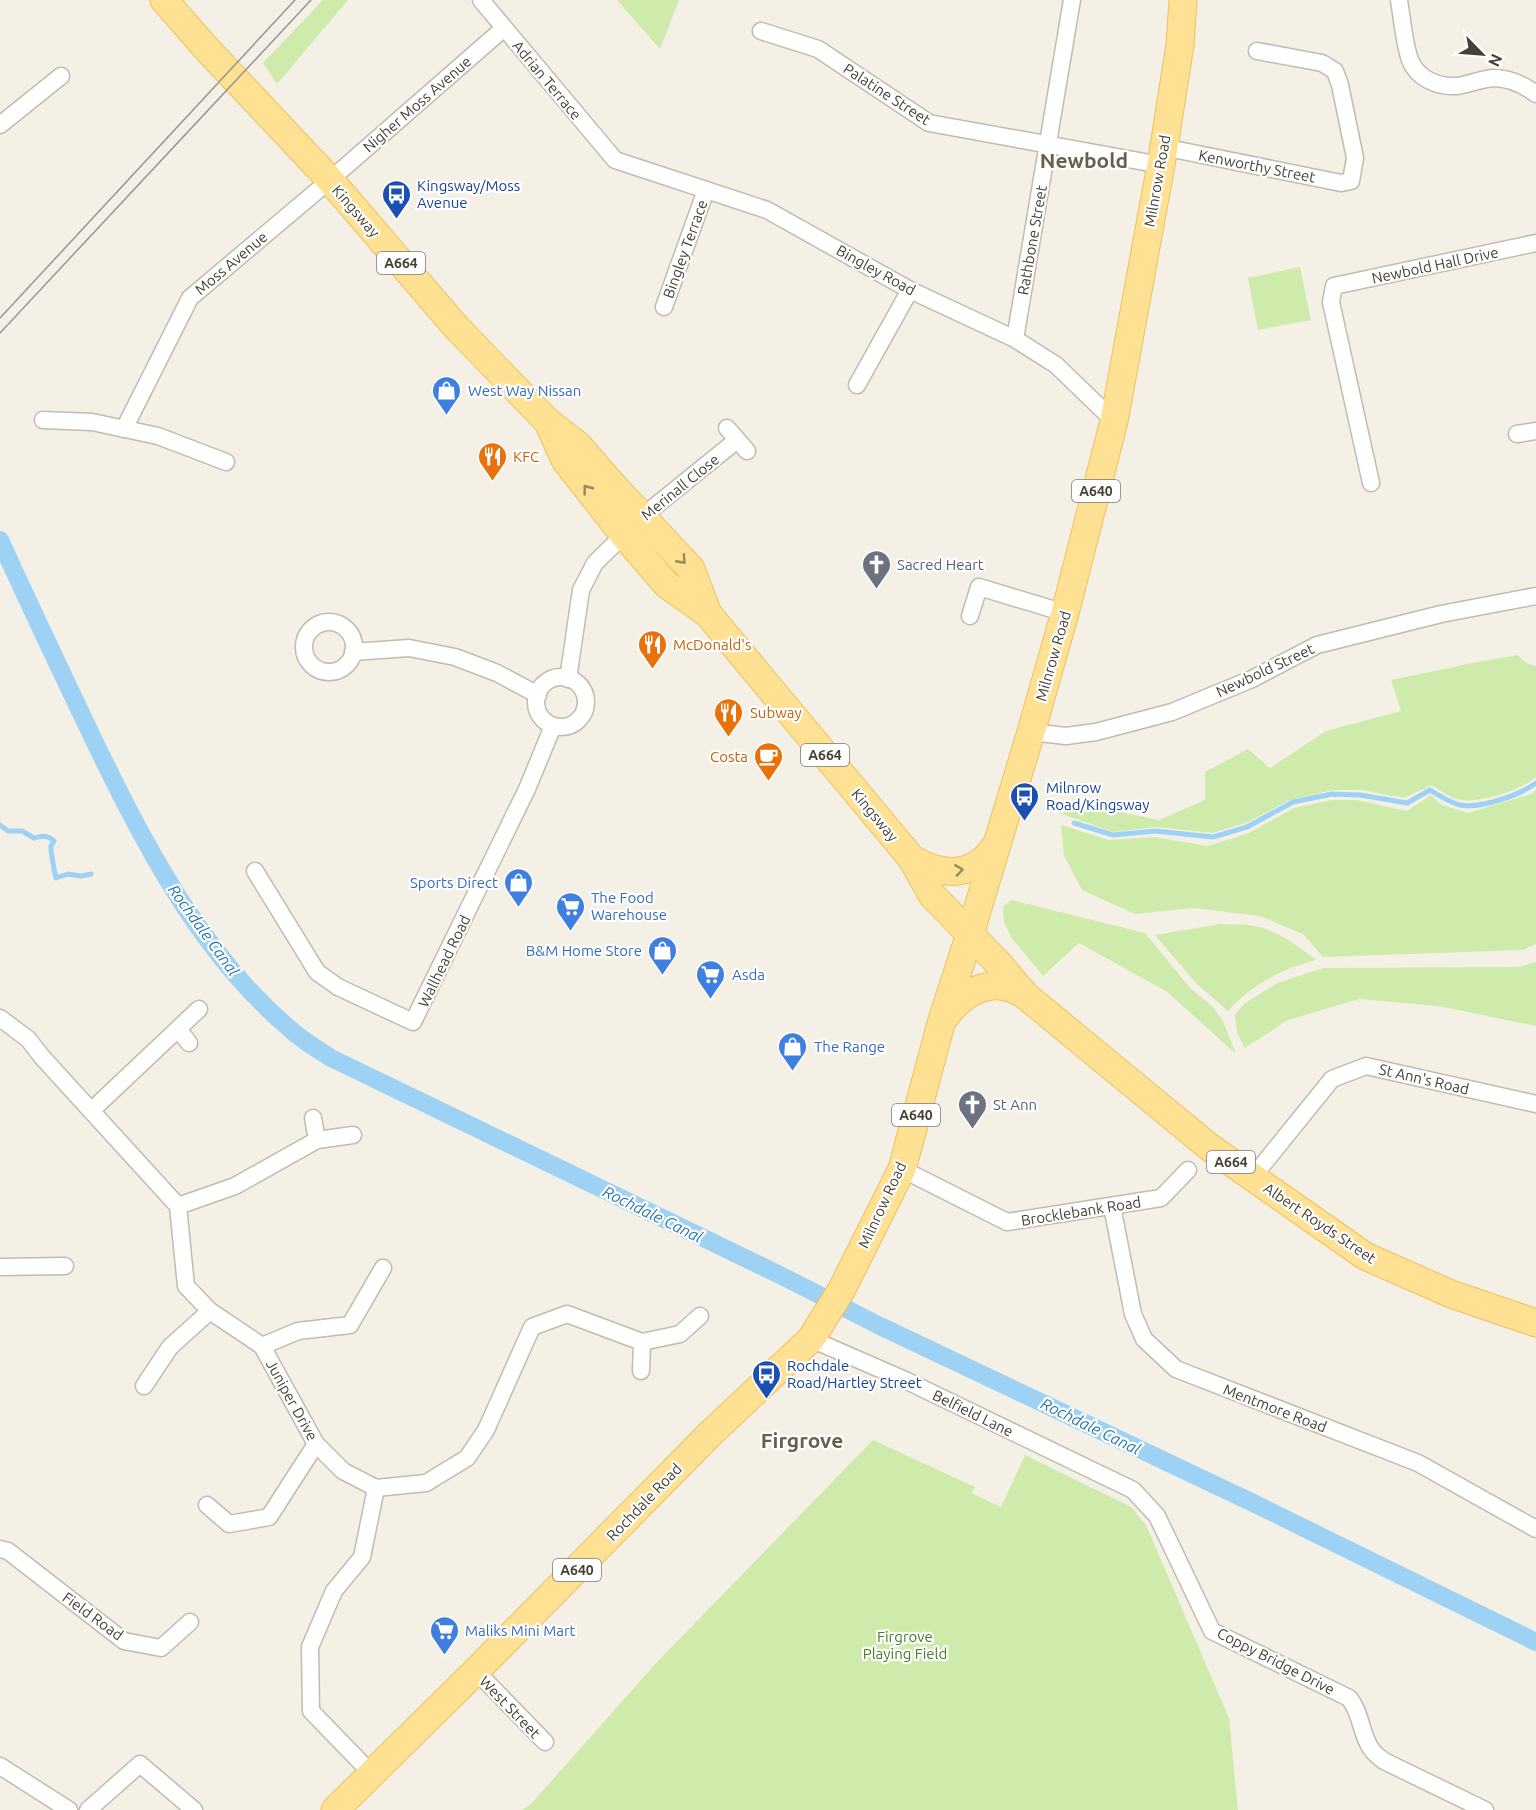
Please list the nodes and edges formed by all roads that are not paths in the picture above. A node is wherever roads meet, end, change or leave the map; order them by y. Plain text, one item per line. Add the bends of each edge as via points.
1 (164, 0) edge
2 (481, 0) edge
3 (1072, 0) edge
4 (1183, 0) edge
5 (1399, 0) edge
6 (503, 29) junction
7 (762, 31) dead end
8 (1257, 51) dead end
9 (61, 76) dead end
10 (1536, 94) edge
11 (0, 125) edge
12 (1049, 144) junction
13 (1162, 156) junction
14 (615, 160) joint
15 (330, 180) junction
16 (706, 190) junction
17 (1536, 243) edge
18 (910, 290) junction
19 (664, 308) dead end
20 (1015, 339) junction
21 (857, 385) dead end
22 (43, 420) dead end
23 (1114, 421) junction
24 (548, 422) junction
25 (124, 429) junction
26 (1536, 431) edge
27 (1517, 434) dead end
28 (737, 440) dead end
29 (226, 462) dead end
30 (1371, 483) dead end
31 (643, 516) junction
32 (623, 534) junction
33 (1536, 596) edge
34 (1065, 613) junction
35 (708, 614) junction
36 (970, 615) dead end
37 (353, 652) dead end
38 (568, 679) junction
39 (538, 695) junction
40 (553, 726) junction
41 (1031, 732) junction
42 (998, 842) junction
43 (912, 859) junction
44 (255, 871) dead end
45 (970, 934) junction
46 (1026, 996) junction
47 (199, 1009) dead end
48 (942, 1020) junction
49 (3, 1026) edge
50 (178, 1029) junction
51 (189, 1043) dead end
52 (1536, 1104) edge
53 (92, 1110) junction
54 (313, 1118) dead end
55 (353, 1135) dead end
56 (317, 1140) junction
57 (902, 1169) junction
58 (1188, 1170) dead end
59 (1252, 1178) junction
60 (178, 1206) junction
61 (1112, 1206) junction
62 (65, 1266) dead end
63 (0, 1267) edge
64 (383, 1268) dead end
65 (842, 1289) joint
66 (210, 1311) junction
67 (700, 1316) dead end
68 (1536, 1323) edge
69 (815, 1334) junction
70 (642, 1342) junction
71 (262, 1346) junction
72 (641, 1371) dead end
73 (144, 1386) dead end
74 (316, 1444) junction
75 (376, 1488) junction
76 (1133, 1490) joint
77 (207, 1505) dead end
78 (1536, 1529) edge
79 (0, 1549) edge
80 (190, 1622) dead end
81 (476, 1671) junction
82 (545, 1742) dead end
83 (0, 1766) edge
84 (371, 1773) junction
85 (69, 1810) edge
86 (88, 1810) edge
87 (194, 1810) edge
88 (335, 1810) edge
89 (1485, 1810) edge

1 - 15 main road, Kingsway / A664
2 - 6 street, Adrian Terrace
3 - 12 street, Rathbone Street
4 - 13 main road, Milnrow Road / A640 via 1180,45
5 - 10 street via 1410,59 1424,78 1456,86 1493,78 1516,83
6 - 14 street, Adrian Terrace
6 - 15 street, Nigher Moss Avenue
7 - 12 street, Palatine Street via 818,49 929,123
8 - 13 street, Kenworthy Street via 1322,63 1335,71 1355,158 1351,181
9 - 11 street
12 - 13 street, Palatine Street
12 - 20 street, Rathbone Street
13 - 23 main road, Milnrow Road / A640
14 - 16 street, Bingley Road
15 - 24 main road, Kingsway / A664 via 456,327
15 - 25 street, Moss Avenue via 190,298
16 - 18 street, Bingley Road via 767,210
16 - 19 street, Bingley Terrace
17 - 30 street, Newbold Hall Drive via 1334,286 1331,302
18 - 20 street, Bingley Road
18 - 21 street
20 - 23 street, Bingley Road via 1056,365
22 - 25 street via 92,422
23 - 34 main road, Milnrow Road / A640
24 - 31 main road, Kingsway / A664 via 578,445
32 -> 24 main road, Kingsway / A664 via 565,460
25 - 29 street via 158,436
26 - 27 street
28 - 31 street, Merinall Close
31 - 32 street, Merinall Close
31 -> 35 main road, Kingsway / A664 via 691,569
32 - 35 main road, Kingsway / A664 via 667,585
32 - 38 street via 596,563 581,590
33 - 41 street, Newbold Street via 1440,614 1317,645 1252,679 1172,712 1066,736
34 - 36 street via 979,587
34 - 41 main road, Milnrow Road / A640
35 - 43 main road, Kingsway / A664
37 - 39 street via 409,648 455,657
38 - 39 street via 547,682
38 - 40 street via 582,689 584,711 581,718 568,726
39 - 40 street via 537,710
40 - 44 street, Wallhead Road via 527,789 413,1022 338,987 317,972
41 - 42 main road, Milnrow Road / A640
43 -> 42 main road, A664 via 941,871 962,871 984,861
42 - 45 main road, Milnrow Road / A640
43 - 45 main road, Kingsway / A664 via 932,895
45 - 46 main road, Albert Royds Street / A664
45 - 48 main road, Milnrow Road / A640
46 - 48 main road, A664 via 1005,987 983,987 963,997
46 - 59 main road, Albert Royds Street / A664
47 - 50 street
48 - 57 main road, Milnrow Road / A640
49 - 53 street via 28,1040
50 - 51 street
50 - 53 street
52 - 59 street, St Ann's Road via 1366,1066 1332,1079
53 - 60 street
54 - 56 street
55 - 56 street
56 - 60 street via 235,1186
57 - 61 street, Brocklebank Road via 1007,1222
57 - 65 main road, Milnrow Road / A640
58 - 61 street, Brocklebank Road via 1161,1198
59 - 68 main road, Albert Royds Street / A664 via 1365,1256 1451,1294
60 - 66 street, Juniper Drive via 186,1286
61 - 78 street, Mentmore Road via 1133,1314 1144,1339 1176,1370 1418,1463
62 - 63 street
64 - 71 street via 350,1325 298,1331
65 - 69 main road, Rochdale Road / A640
66 - 71 street, Juniper Drive
66 - 73 street via 170,1347
67 - 70 street via 680,1334
69 - 76 street, Belfield Lane
69 - 81 main road, Rochdale Road / A640 via 710,1434
70 - 72 street
70 - 75 street via 567,1314 532,1327 486,1430 467,1458 426,1483
71 - 74 street, Juniper Drive
74 - 75 street, Juniper Drive via 343,1471
74 - 77 street via 269,1518 229,1524
75 - 84 street via 362,1557 334,1591 310,1647 311,1712
76 - 89 street, Coppy Bridge Drive via 1157,1516 1212,1631 1349,1698 1357,1707 1374,1753
79 - 80 street, Field Road via 8,1551 124,1641 161,1648
81 - 82 street, West Street
81 - 84 main road, Rochdale Road / A640
83 - 85 street
84 - 88 main road, Rochdale Road / A640
86 - 87 street via 140,1764

